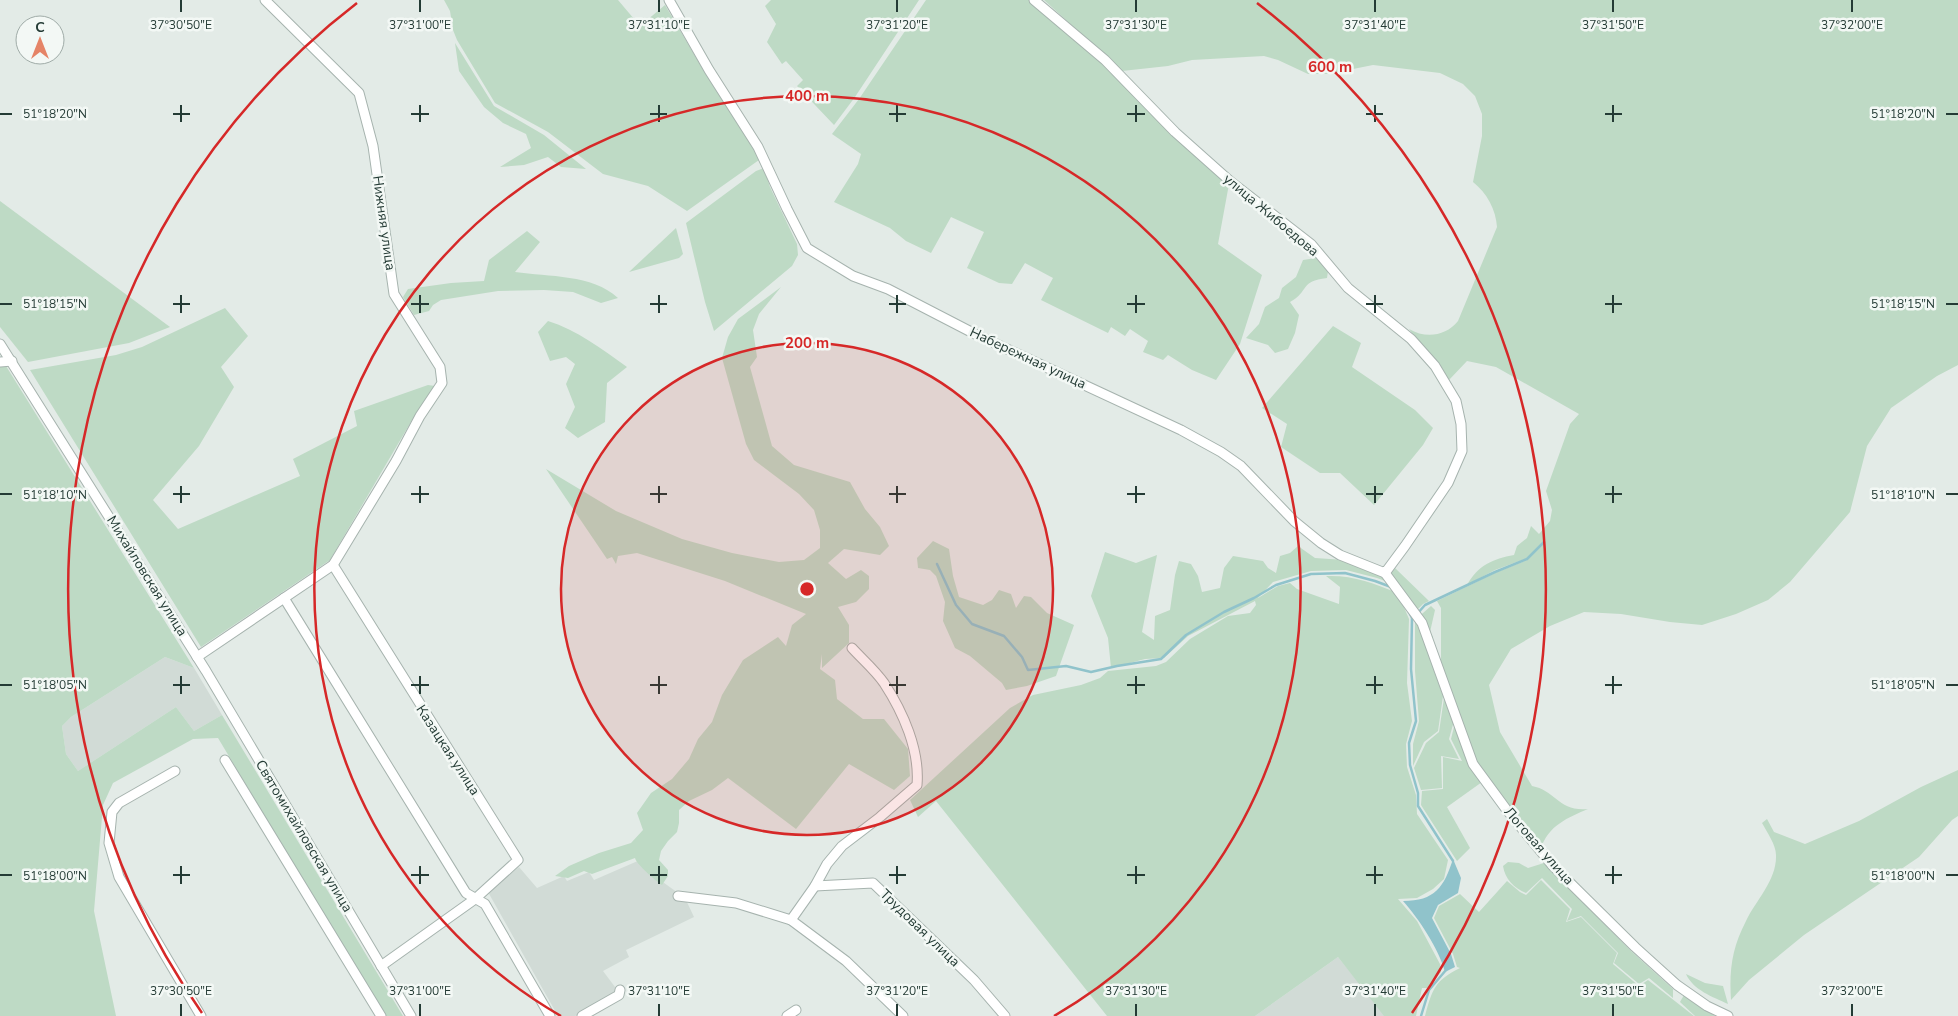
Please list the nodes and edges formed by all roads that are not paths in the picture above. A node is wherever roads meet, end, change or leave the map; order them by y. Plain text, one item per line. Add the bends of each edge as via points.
1 (265, 0) edge
2 (669, 0) edge
3 (1034, 0) edge
4 (0, 344) edge
5 (12, 361) junction
6 (0, 362) edge
7 (333, 565) junction
8 (1387, 576) junction
9 (284, 598) junction
10 (852, 648) dead end
11 (197, 657) junction
12 (225, 760) dead end
13 (175, 771) dead end
14 (815, 886) junction
15 (678, 896) dead end
16 (475, 899) junction
17 (791, 920) junction
18 (381, 966) junction
19 (620, 990) dead end
20 (796, 1010) dead end
21 (201, 1016) edge
22 (381, 1016) edge
23 (410, 1016) edge
24 (550, 1016) edge
25 (582, 1016) edge
26 (787, 1016) edge
27 (903, 1016) edge
28 (1005, 1016) edge
29 (1728, 1016) edge

1 - 7 street, Нижняя улица via 359,93 373,146 394,294 440,367 442,383
2 - 8 street, Набережная улица via 758,147 807,248 853,276 888,289 1221,452 1242,466 1294,521 1321,543
3 - 8 street, улица Жибоедова via 1105,60 1175,132 1230,182 1311,244 1348,288 1411,339 1435,366 1456,402 1462,450 1448,483
4 - 5 street, Михайловская улица
5 - 6 street
5 - 11 street, Михайловская улица
7 - 9 street
7 - 16 street, Казацкая улица via 518,860
8 - 29 street, Логовая улица via 1422,623 1473,764 1506,809 1552,865 1635,947 1677,985
9 - 11 street
9 - 16 street via 466,893
10 - 14 street via 883,681 903,717 912,744 917,785 842,846
11 - 18 street, Святомихайловская улица
12 - 22 street, Святомихайловская улица
13 - 21 street via 119,803 112,812 110,843 120,877
14 - 17 street
14 - 28 street, Трудовая улица via 873,883 974,980
15 - 17 street via 736,902
16 - 18 street, Казацкая улица
16 - 24 street via 484,904
17 - 27 street via 846,961
18 - 23 street, Святомихайловская улица
19 - 25 street via 620,995
20 - 26 street

